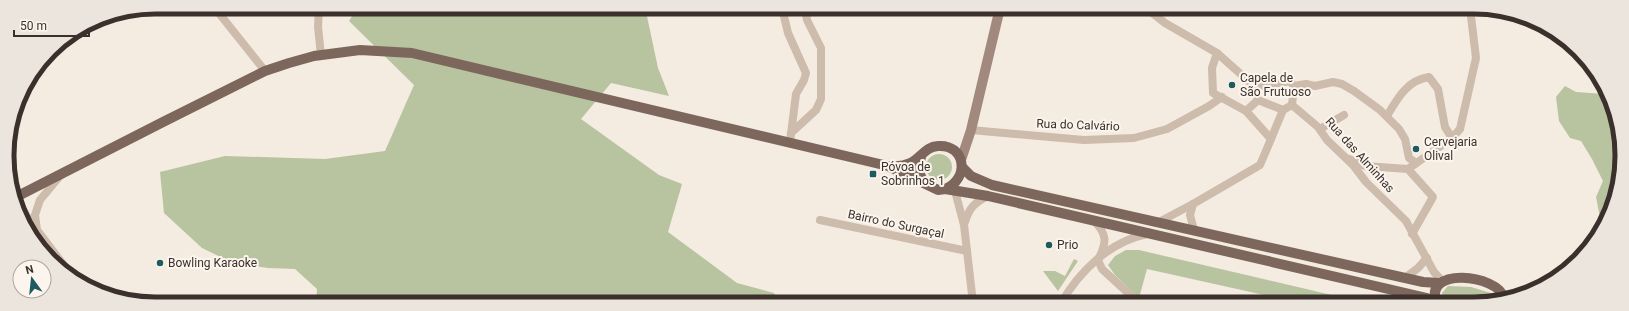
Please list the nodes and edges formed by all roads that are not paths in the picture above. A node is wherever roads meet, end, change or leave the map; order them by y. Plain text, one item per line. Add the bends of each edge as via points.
1 (220, 14) edge
2 (319, 14) edge
3 (783, 14) edge
4 (806, 14) edge
5 (999, 14) edge
6 (1154, 14) edge
7 (1471, 14) edge
8 (1217, 53) junction
9 (321, 55) junction
10 (265, 71) junction
11 (1253, 85) junction
12 (1294, 86) junction
13 (1222, 97) junction
14 (1258, 100) junction
15 (1292, 105) junction
16 (1283, 110) junction
17 (1246, 111) junction
18 (1344, 115) dead end
19 (1387, 116) junction
20 (1320, 129) junction
21 (970, 130) junction
22 (1455, 136) junction
23 (791, 138) junction
24 (1271, 139) junction
25 (945, 146) junction
26 (921, 157) junction
27 (1346, 158) junction
28 (961, 163) junction
29 (1416, 163) junction
30 (888, 166) junction
31 (1408, 169) junction
32 (63, 172) junction
33 (924, 183) junction
34 (950, 190) junction
35 (20, 196) edge
36 (988, 196) junction
37 (1193, 204) junction
38 (820, 220) dead end
39 (1094, 221) junction
40 (31, 222) edge
41 (1158, 222) junction
42 (964, 225) junction
43 (37, 230) junction
44 (1194, 230) junction
45 (1147, 234) junction
46 (1412, 234) junction
47 (967, 251) junction
48 (57, 258) edge
49 (1427, 258) junction
50 (1098, 260) junction
51 (1405, 278) junction
52 (1441, 282) junction
53 (1502, 294) edge
54 (973, 297) edge
55 (1065, 297) edge
56 (1132, 297) edge
57 (1423, 297) edge
58 (1435, 297) edge

1 - 10 street
2 - 9 street
3 - 23 street via 788,33 806,73 796,94
4 - 23 street via 821,48 820,99 816,110
5 - 21 street
6 - 8 street
7 - 22 street via 1476,58 1466,108
8 - 11 street
8 - 13 street via 1212,68 1213,93
9 - 10 main road via 289,62
9 - 23 main road via 360,50 412,53
10 - 32 main road
11 - 12 street via 1263,86 1290,81
11 - 14 street
12 - 15 street
12 - 19 street via 1315,86 1333,82 1342,84
13 - 17 street
13 - 21 street, Rua do Calvário via 1167,129 1134,138 1084,140
14 - 16 street
14 - 17 street
15 - 16 street
15 - 20 street, Rua das Alminhas
16 - 24 street
17 - 24 street
18 - 20 street
19 - 22 street via 1407,86 1429,76 1438,89 1445,127
19 - 29 street via 1403,133 1409,158
20 - 27 street, Rua das Alminhas via 1327,140
21 - 25 street via 960,144 953,147
21 - 28 street
22 - 29 street
23 - 30 main road
24 - 37 street via 1260,165
25 - 26 main road via 931,147
25 - 28 main road via 952,149
26 - 30 main road via 906,165
26 - 33 main road via 918,170
27 - 31 street via 1365,166
27 - 46 street, Rua das Alminhas via 1366,182 1406,221
28 - 34 main road via 958,181
28 - 41 main road via 971,176 992,185
29 - 31 street
30 - 33 main road
31 - 46 street via 1433,197
32 - 35 main road
32 - 43 street via 40,200 35,215
33 - 34 main road via 938,190
34 - 36 main road
34 - 42 street
36 - 39 main road
36 - 42 street via 975,202 967,213
37 - 41 street
37 - 44 street via 1190,214
38 - 47 street, Bairro do Surgaçal
39 - 45 main road
39 - 50 street via 1101,228 1105,246
40 - 43 street
41 - 44 main road
42 - 47 street
43 - 48 street
44 - 51 main road
45 - 50 street via 1121,243
45 - 57 main road
46 - 49 street, Rua das Alminhas
47 - 54 street
49 - 51 street
49 - 52 street
50 - 55 street via 1078,276
50 - 56 street via 1102,269
51 - 52 main road
52 - 53 main road via 1450,278 1472,278 1493,285
52 - 58 main road via 1434,293

